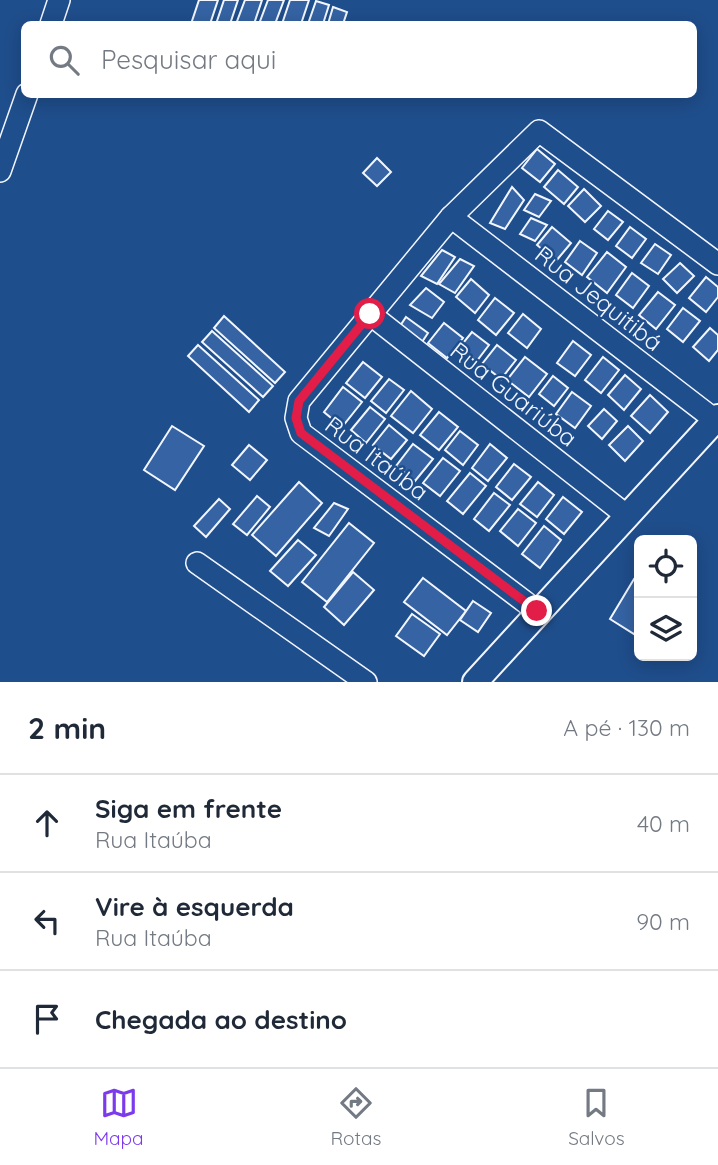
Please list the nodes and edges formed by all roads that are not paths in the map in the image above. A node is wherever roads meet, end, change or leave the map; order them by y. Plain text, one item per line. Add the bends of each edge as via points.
1 (59, 0) edge
2 (52, 21) edge
3 (26, 98) edge
4 (0, 171) edge
5 (450, 217) junction
6 (718, 264) edge
7 (370, 314) junction
8 (716, 419) edge
9 (626, 515) junction
10 (197, 563) dead end
11 (537, 611) junction
12 (366, 682) edge
13 (475, 682) edge

1 - 2 street
3 - 4 street
5 - 6 street, Rua Itaúba via 539,131
5 - 7 street, Rua Itaúba
5 - 8 street, Rua Jequitibá
7 - 9 street, Rua Guariúba
7 - 11 street, Rua Itaúba via 299,401 296,418 301,433
8 - 9 street
9 - 11 street
10 - 12 street
11 - 13 street

